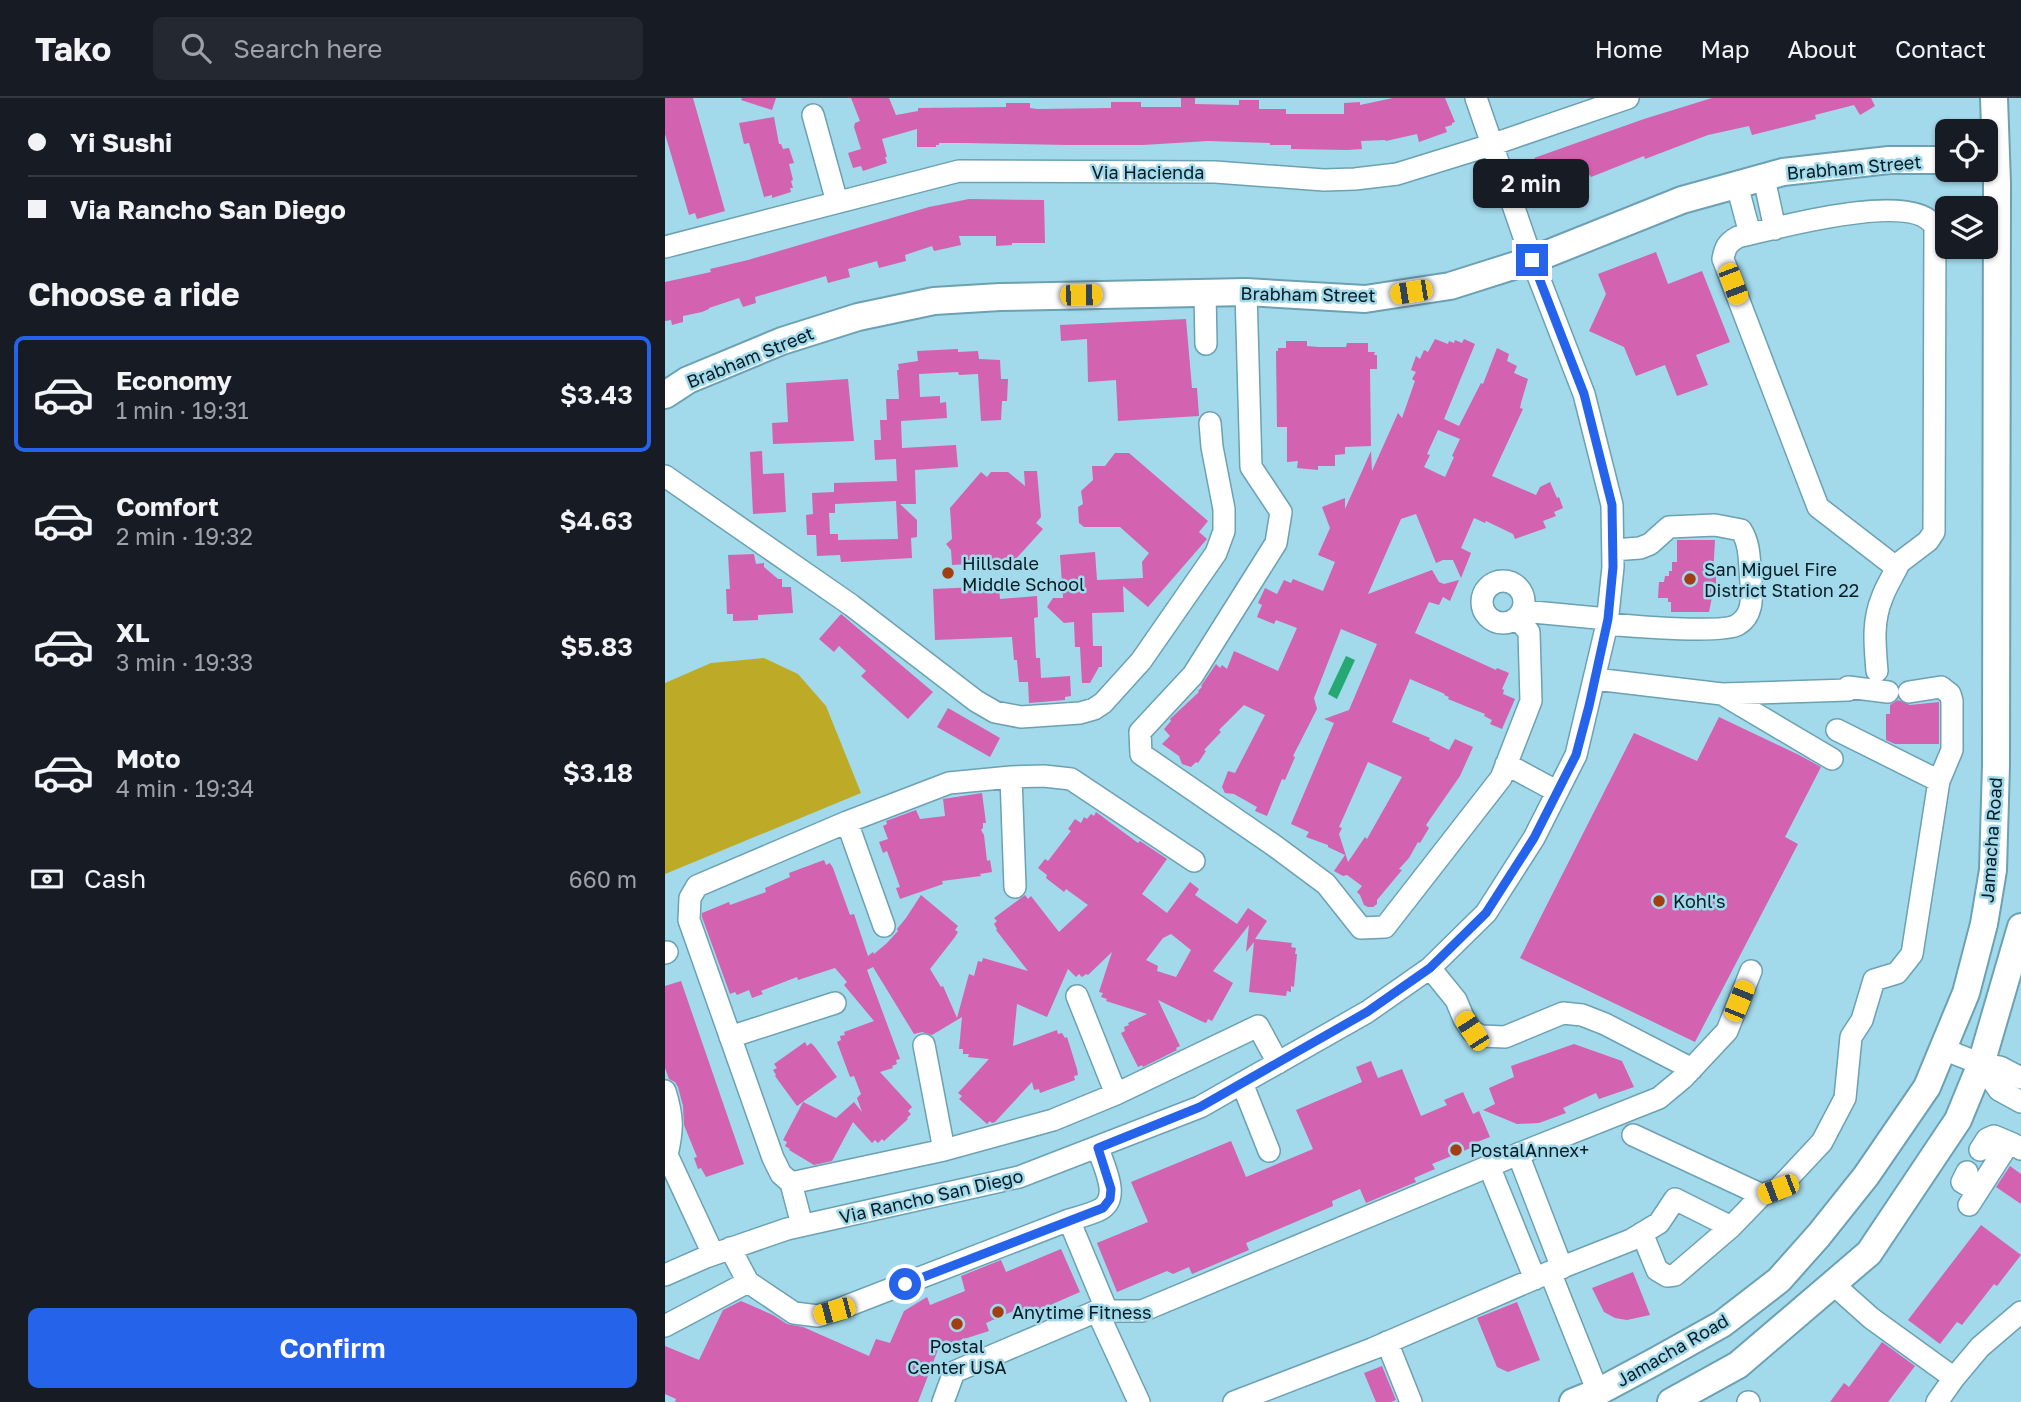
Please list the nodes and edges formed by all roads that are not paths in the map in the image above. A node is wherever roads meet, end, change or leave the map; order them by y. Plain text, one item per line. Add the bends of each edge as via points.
1 (1476, 98) edge
2 (1628, 98) edge
3 (1994, 98) edge
4 (813, 115) dead end
5 (1493, 144) junction
6 (2001, 159) edge
7 (1935, 160) edge
8 (1764, 178) junction
9 (1737, 185) junction
10 (837, 202) junction
11 (1775, 229) junction
12 (1750, 234) junction
13 (667, 241) edge
14 (1532, 260) junction
15 (1205, 292) junction
16 (1246, 292) junction
17 (1206, 344) dead end
18 (665, 395) edge
19 (1210, 423) dead end
20 (665, 477) edge
21 (1613, 550) junction
22 (1897, 568) junction
23 (1607, 622) junction
24 (1877, 671) dead end
25 (1595, 679) junction
26 (1888, 692) dead end
27 (1909, 692) dead end
28 (1721, 694) junction
29 (1837, 730) dead end
30 (1832, 759) dead end
31 (1506, 764) junction
32 (1011, 776) junction
33 (1938, 781) junction
34 (1556, 791) junction
35 (847, 822) junction
36 (1194, 861) dead end
37 (1016, 887) dead end
38 (884, 926) dead end
39 (2021, 927) edge
40 (1430, 968) junction
41 (1751, 971) dead end
42 (1077, 996) dead end
43 (835, 1003) dead end
44 (730, 1037) junction
45 (924, 1045) dead end
46 (1943, 1049) junction
47 (1278, 1063) junction
48 (1981, 1064) junction
49 (1692, 1069) junction
50 (2021, 1078) edge
51 (1242, 1083) junction
52 (665, 1091) edge
53 (1116, 1094) junction
54 (2021, 1102) edge
55 (1633, 1135) dead end
56 (2017, 1147) edge
57 (1098, 1148) junction
58 (944, 1150) junction
59 (1980, 1150) dead end
60 (1269, 1151) dead end
61 (1518, 1154) junction
62 (666, 1156) edge
63 (1489, 1166) junction
64 (1967, 1172) dead end
65 (791, 1183) junction
66 (1762, 1195) junction
67 (1069, 1220) junction
68 (802, 1225) junction
69 (1731, 1227) junction
70 (1643, 1233) junction
71 (722, 1251) junction
72 (1549, 1273) junction
73 (665, 1275) edge
74 (748, 1282) junction
75 (1833, 1284) junction
76 (1102, 1311) junction
77 (2021, 1312) edge
78 (665, 1326) edge
79 (1387, 1342) junction
80 (1954, 1378) junction
81 (1600, 1397) edge
82 (943, 1402) edge
83 (1139, 1402) edge
84 (1234, 1402) edge
85 (1411, 1402) edge
86 (1573, 1402) edge
87 (1671, 1402) edge
88 (1937, 1402) edge

1 - 5 street, Via Rancho San Diego
2 - 5 street, Via Hacienda
3 - 6 main road, Jamacha Road
4 - 10 street
5 - 10 street, Via Hacienda via 1397,174 1355,179 1215,172 958,171
5 - 14 street, Via Rancho San Diego
6 - 46 main road, Jamacha Road via 1993,870 1966,993
7 - 8 main road, Brabham Street via 1889,160
8 - 9 main road, Brabham Street
8 - 11 street
9 - 12 street
9 - 14 main road, Brabham Street via 1682,200
10 - 13 street, Via Hacienda
11 - 12 street
11 - 22 street via 1826,217 1888,211 1916,212 1935,227 1934,532
12 - 22 street via 1730,241 1723,259 1818,507
14 - 16 main road, Brabham Street via 1450,286 1365,299
14 - 21 street, Via Rancho San Diego via 1584,394 1612,505
15 - 16 main road, Brabham Street
15 - 17 street
15 - 18 main road, Brabham Street via 934,301 858,317 782,341 688,380
16 - 31 street via 1251,467 1281,512 1276,543 1193,675 1139,732 1141,754 1326,884 1361,928 1385,927 1501,778
19 - 20 street via 1224,509 1224,531 1216,553 1141,661 1103,703 1080,713 1021,717 995,712 851,605
21 - 23 street, Via Rancho San Diego
21 - 23 street via 1650,544 1669,527 1715,525 1741,530 1747,539 1753,602 1735,627
22 - 24 street via 1877,615
23 - 25 street, Via Rancho San Diego
23 - 31 street via 1520,614 1529,632 1531,701
25 - 28 street
25 - 34 street, Via Rancho San Diego via 1576,755
26 - 28 street via 1848,688
27 - 33 street via 1941,687 1950,694 1952,750
28 - 30 street
29 - 33 street
31 - 34 street
32 - 35 street via 949,783
32 - 36 street via 1071,779
32 - 37 street
33 - 66 street via 1912,954 1897,973 1874,980 1862,1020 1851,1037 1845,1098 1822,1142 1778,1189
34 - 40 street, Via Rancho San Diego via 1534,838 1486,913
35 - 38 street
35 - 44 street via 697,886 690,898 689,920
39 - 48 main road
40 - 47 street, Via Rancho San Diego via 1367,1012
40 - 49 street via 1457,1000 1472,1031 1481,1037 1505,1037 1563,1013 1582,1015
41 - 49 street via 1727,1031
42 - 53 street
43 - 44 street
44 - 65 street via 773,1158
45 - 58 street
46 - 48 street
46 - 81 main road, Jamacha Road via 1927,1087 1866,1175 1779,1280 1722,1324
47 - 51 street, Via Rancho San Diego
47 - 53 street via 1258,1026
48 - 50 street
48 - 54 street via 1999,1090
48 - 75 main road via 1958,1120 1869,1253
49 - 61 street via 1660,1098
51 - 57 street, Via Rancho San Diego via 1200,1107
51 - 60 street
52 - 62 street via 673,1129
53 - 58 street via 1053,1120
55 - 66 street
56 - 59 street via 1994,1136
56 - 64 street via 2007,1146 1974,1198 1962,1182
57 - 67 street via 1110,1199 1103,1208
57 - 68 street, Via Rancho San Diego via 1019,1177
58 - 65 street
61 - 63 street
61 - 72 street
62 - 71 street
63 - 72 street
63 - 76 street via 1142,1311
65 - 68 street
66 - 69 street
67 - 74 street via 818,1316 794,1313
67 - 76 street
68 - 71 street, Via Rancho San Diego
69 - 70 street via 1675,1199 1659,1223
69 - 70 street via 1675,1275 1667,1276 1657,1270
70 - 72 street
71 - 73 street, Via Rancho San Diego
71 - 74 street
72 - 79 street
72 - 81 street
74 - 78 street
75 - 80 street via 1871,1318
75 - 87 main road via 1738,1365
76 - 82 street via 954,1372
76 - 83 street
77 - 80 street
79 - 84 street
79 - 85 street
80 - 88 street
81 - 86 main road, Jamacha Road

